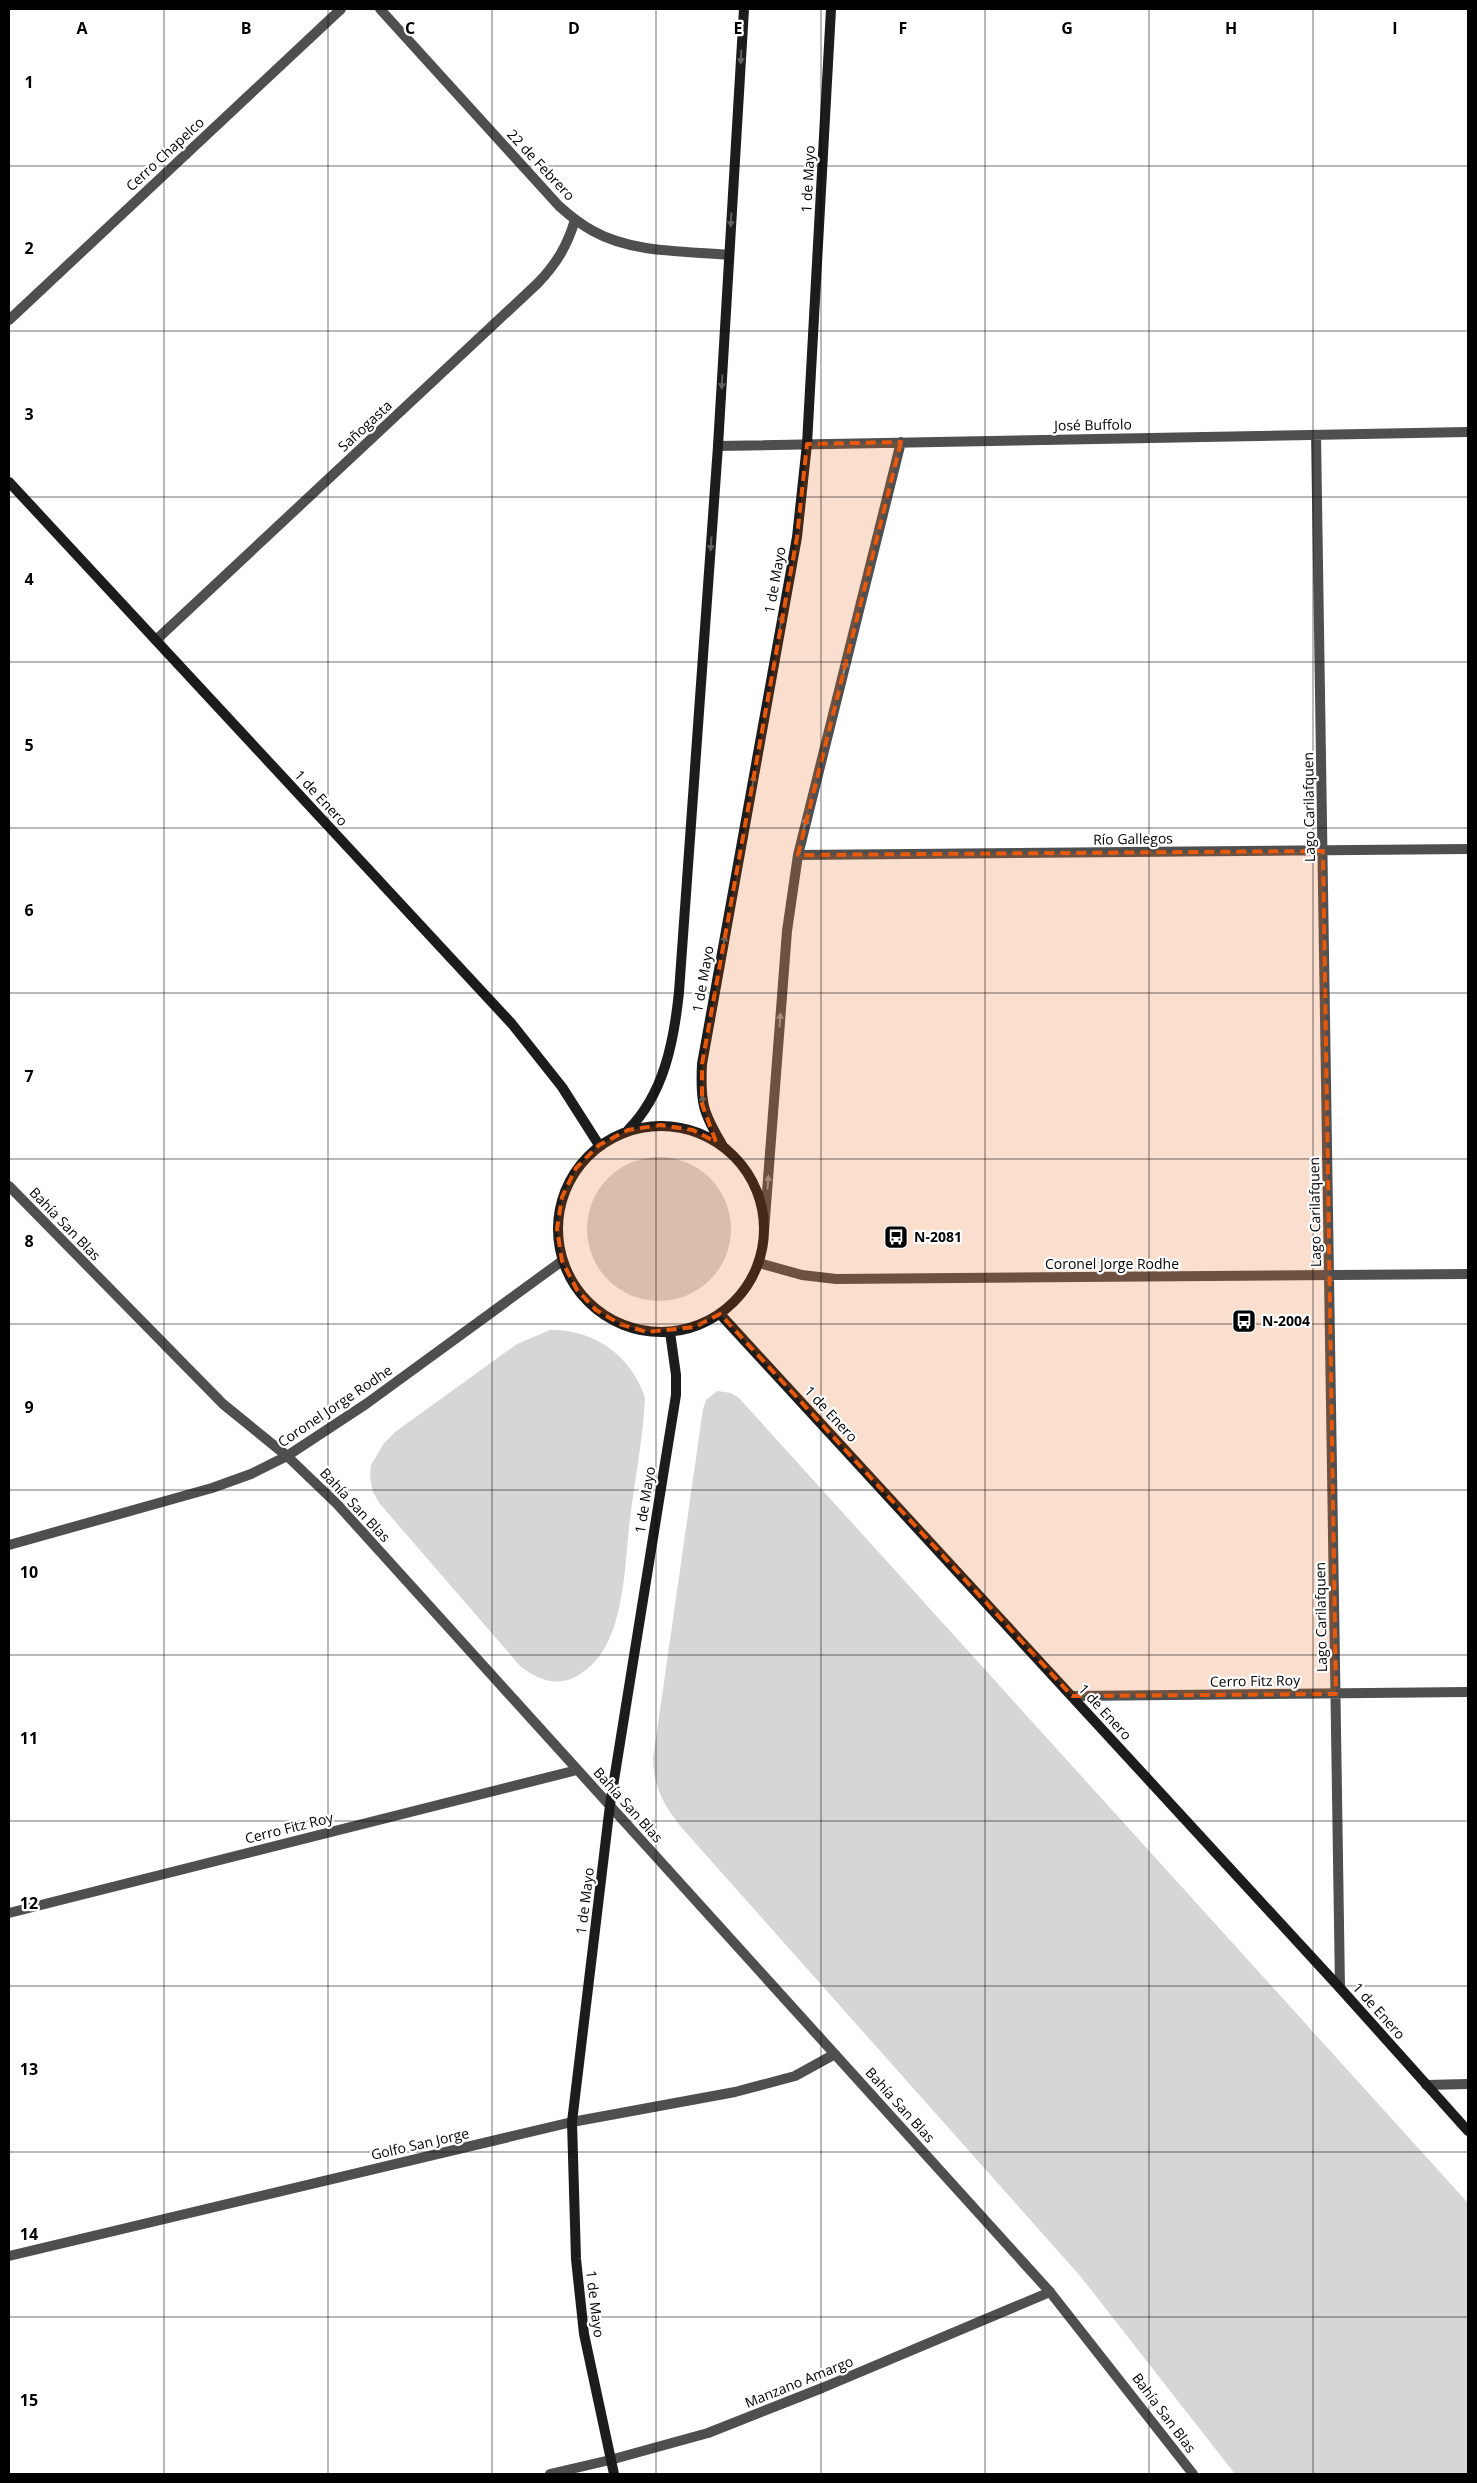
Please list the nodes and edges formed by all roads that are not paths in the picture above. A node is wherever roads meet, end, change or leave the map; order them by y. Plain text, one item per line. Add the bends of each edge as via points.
1 (341, 9) edge
2 (380, 9) edge
3 (744, 9) edge
4 (831, 9) edge
5 (575, 220) junction
6 (729, 255) junction
7 (9, 320) edge
8 (1468, 432) edge
9 (1316, 435) junction
10 (901, 442) junction
11 (807, 444) junction
12 (718, 446) junction
13 (9, 482) edge
14 (156, 640) junction
15 (1468, 849) edge
16 (1323, 851) junction
17 (798, 855) junction
18 (628, 1130) junction
19 (599, 1145) junction
20 (723, 1146) junction
21 (9, 1186) edge
22 (764, 1231) junction
23 (562, 1261) junction
24 (759, 1263) junction
25 (1468, 1274) edge
26 (1330, 1276) junction
27 (720, 1314) junction
28 (670, 1332) junction
29 (287, 1456) junction
30 (9, 1545) edge
31 (1468, 1692) edge
32 (1336, 1694) junction
33 (1072, 1696) junction
34 (577, 1770) junction
35 (610, 1805) junction
36 (9, 1914) edge
37 (1340, 1988) junction
38 (835, 2054) junction
39 (1426, 2084) junction
40 (1468, 2084) edge
41 (572, 2122) junction
42 (1468, 2131) edge
43 (9, 2256) edge
44 (1050, 2292) junction
45 (610, 2460) junction
46 (550, 2474) edge
47 (614, 2474) edge
48 (1193, 2474) edge

1 - 7 street, Cerro Chapelco
2 - 5 street, 22 de Febrero
3 -> 6 main road, 1 de Mayo
4 - 11 main road, 1 de Mayo
5 - 6 street, 22 de Febrero via 594,232 645,247
5 - 14 street, Sañogasta via 567,245 555,266
6 -> 12 main road, 1 de Mayo
8 - 9 street, José Buffolo
9 - 10 street, José Buffolo
9 - 16 street, Lago Carilafquen
10 - 11 street, José Buffolo
17 -> 10 street
11 - 12 street, José Buffolo
20 -> 11 main road, 1 de Mayo via 708,1122 702,1104 702,1064 797,537
12 -> 18 main road, 1 de Mayo via 676,1022 661,1077 651,1100 642,1116
13 - 14 main road, 1 de Enero
14 - 19 main road, 1 de Enero via 512,1024 557,1080
15 - 16 street, Río Gallegos
16 - 17 street, Río Gallegos
16 - 26 street, Lago Carilafquen
22 -> 17 street via 787,931
18 - 19 main road
18 - 20 main road via 660,1125 693,1130
19 - 23 main road via 576,1168 562,1197 557,1229
20 - 22 main road via 746,1169 760,1198
21 - 29 street, Bahía San Blas via 222,1404
22 - 24 main road
23 - 28 main road via 577,1290 596,1310 620,1324 647,1332
23 - 29 street, Coronel Jorge Rodhe via 366,1404
24 - 26 street, Coronel Jorge Rodhe via 802,1275 836,1279
24 - 27 main road via 744,1292
25 - 26 street, Coronel Jorge Rodhe
26 - 32 street, Lago Carilafquen
27 - 28 main road via 695,1327
27 - 33 main road, 1 de Enero
28 - 35 main road, 1 de Mayo via 676,1395
29 - 30 street, Coronel Jorge Rodhe via 212,1488
29 - 34 street, Bahía San Blas via 337,1504
31 - 32 street, Cerro Fitz Roy
32 - 33 street, Cerro Fitz Roy
32 - 37 street, Lago Carilafquen
33 - 37 main road, 1 de Enero
34 - 35 street, Bahía San Blas
34 - 36 street, Cerro Fitz Roy
35 - 38 street, Bahía San Blas
35 - 41 main road, 1 de Mayo
37 - 39 main road, 1 de Enero
38 - 41 street, Golfo San Jorge via 795,2076 735,2092
38 - 44 street, Bahía San Blas
39 - 40 street
39 - 42 main road, 1 de Enero
41 - 43 street, Golfo San Jorge
41 - 45 main road, 1 de Mayo via 576,2259 584,2334
44 - 45 street, Manzano Amargo via 716,2430
44 - 48 street, Bahía San Blas
45 - 46 street, Manzano Amargo
45 - 47 main road, 1 de Mayo

